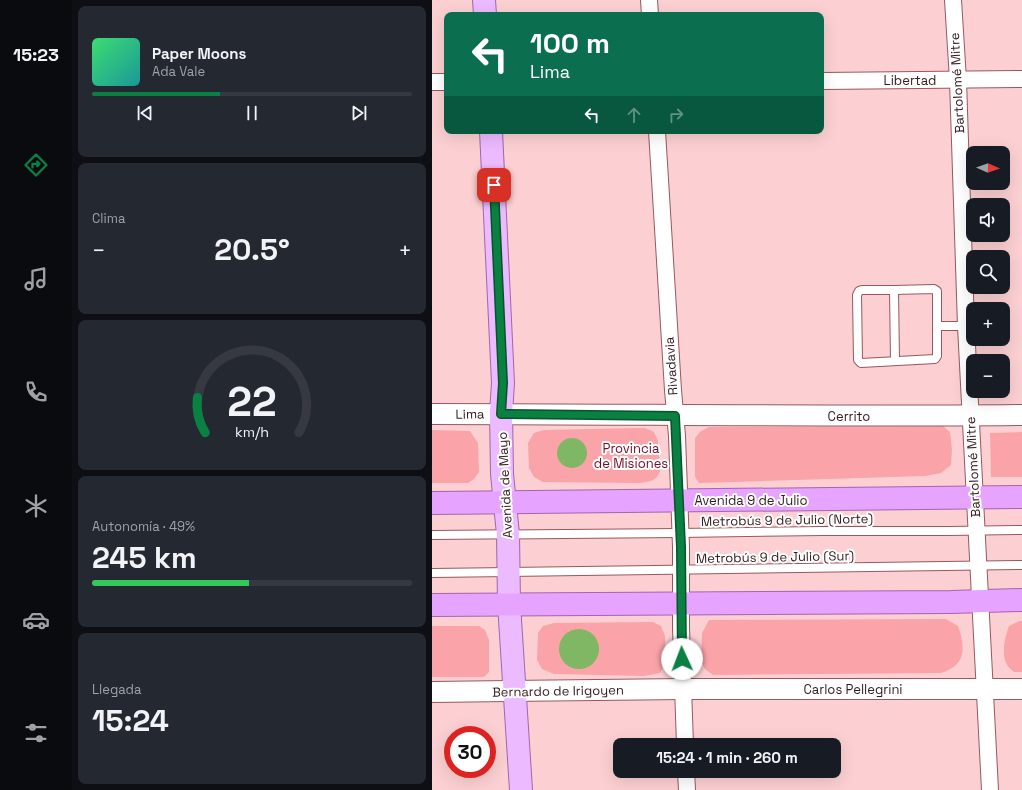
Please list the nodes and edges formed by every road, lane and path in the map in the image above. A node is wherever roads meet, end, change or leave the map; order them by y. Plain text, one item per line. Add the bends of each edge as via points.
1 (484, 0) edge
2 (649, 0) edge
3 (953, 0) edge
4 (485, 12) edge
5 (650, 12) edge
6 (1022, 79) edge
7 (958, 80) junction
8 (824, 81) edge
9 (432, 82) edge
10 (444, 82) edge
11 (491, 134) edge
12 (657, 134) edge
13 (894, 290) junction
14 (937, 326) junction
15 (966, 326) joint
16 (967, 346) edge
17 (895, 361) junction
18 (432, 414) edge
19 (501, 414) junction
20 (970, 415) junction
21 (1022, 415) edge
22 (675, 416) junction
23 (1022, 497) edge
24 (975, 498) junction
25 (505, 501) junction
26 (679, 501) junction
27 (432, 503) edge
28 (977, 530) junction
29 (1022, 530) edge
30 (680, 533) junction
31 (508, 534) junction
32 (432, 535) edge
33 (979, 565) junction
34 (1022, 565) edge
35 (681, 570) junction
36 (508, 572) junction
37 (432, 573) edge
38 (1022, 600) edge
39 (980, 601) junction
40 (681, 603) junction
41 (509, 604) junction
42 (432, 605) edge
43 (684, 689) junction
44 (985, 689) junction
45 (1022, 689) edge
46 (515, 691) junction
47 (432, 692) edge
48 (685, 738) edge
49 (686, 778) edge
50 (521, 790) edge
51 (687, 790) edge
52 (990, 790) edge

1 - 4 main road
2 - 5 street
3 - 7 street, Bartolomé Mitre
6 - 7 street, Libertad
7 - 8 street, Libertad
7 - 15 street, Bartolomé Mitre
9 - 10 street
11 - 19 main road, Avenida de Mayo via 503,383
12 - 22 street, Rivadavia
13 - 14 lane via 937,291
13 - 17 lane
13 - 17 lane via 862,290 857,295 858,360 861,363
14 - 15 lane
14 - 17 lane via 935,359
16 - 20 street, Bartolomé Mitre
18 - 19 street, Lima
19 - 22 street, Lima
19 - 25 main road, Avenida de Mayo
20 - 21 street, Cerrito
20 - 22 street, Cerrito
20 - 24 street, Bartolomé Mitre
22 - 26 street, Rivadavia
23 - 24 highway, Avenida 9 de Julio
24 - 26 highway, Avenida 9 de Julio
24 - 28 street, Bartolomé Mitre
25 - 26 highway, Avenida 9 de Julio
25 - 27 highway, Avenida 9 de Julio
25 - 31 main road, Avenida de Mayo
26 - 30 street, Rivadavia
28 - 29 lane, Metrobús 9 de Julio (Norte)
28 - 30 lane, Metrobús 9 de Julio (Norte)
28 - 33 street, Bartolomé Mitre
30 - 31 lane, Metrobús 9 de Julio (Norte)
30 - 35 street, Rivadavia
31 - 32 lane, Metrobús 9 de Julio (Norte)
31 - 36 main road, Avenida de Mayo
33 - 34 lane, Metrobús 9 de Julio (Sur)
33 - 35 lane, Metrobús 9 de Julio (Sur)
33 - 39 street, Bartolomé Mitre
35 - 36 lane, Metrobús 9 de Julio (Sur)
35 - 40 street, Rivadavia
36 - 37 lane, Metrobús 9 de Julio (Sur)
36 - 41 main road, Avenida de Mayo
38 - 39 highway
39 - 40 highway
39 - 44 street, Bartolomé Mitre
40 - 41 highway
40 - 43 street, Rivadavia
41 - 42 highway
41 - 46 main road, Avenida de Mayo
43 - 44 street, Carlos Pellegrini
43 - 46 street, Bernardo de Irigoyen
43 - 48 street, Rivadavia
44 - 45 street, Carlos Pellegrini
44 - 52 street, Bartolomé Mitre
46 - 47 street, Bernardo de Irigoyen
46 - 50 main road, Avenida de Mayo
49 - 51 street

